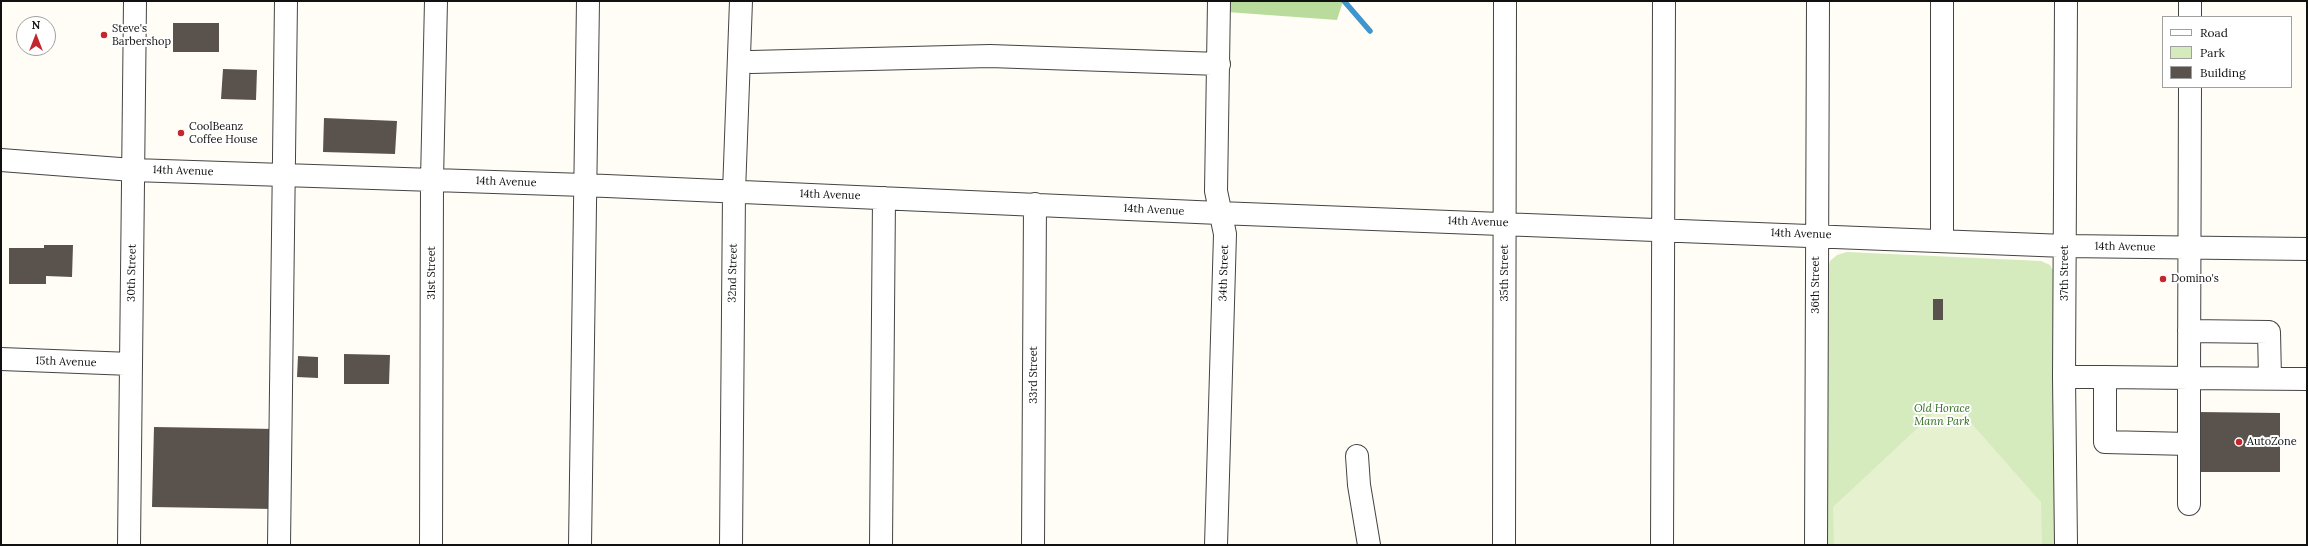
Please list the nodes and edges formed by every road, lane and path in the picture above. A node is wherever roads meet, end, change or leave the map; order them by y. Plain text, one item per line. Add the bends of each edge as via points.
1 (135, 1) edge
2 (286, 1) edge
3 (436, 1) edge
4 (588, 1) edge
5 (741, 1) edge
6 (1219, 1) edge
7 (1505, 1) edge
8 (1664, 1) edge
9 (1818, 1) edge
10 (1942, 1) edge
11 (2066, 1) edge
12 (2190, 1) edge
13 (2190, 16) edge
14 (751, 62) dead end
15 (1219, 64) junction
16 (2190, 88) edge
17 (1, 160) edge
18 (132, 170) junction
19 (283, 174) junction
20 (432, 180) junction
21 (584, 185) junction
22 (734, 192) junction
23 (884, 198) junction
24 (1035, 204) junction
25 (1219, 213) junction
26 (1505, 223) junction
27 (1662, 229) junction
28 (1816, 234) junction
29 (1942, 240) junction
30 (2065, 246) junction
31 (2190, 248) junction
32 (2307, 249) edge
33 (2189, 331) junction
34 (1, 359) edge
35 (131, 364) junction
36 (2064, 377) junction
37 (2105, 377) junction
38 (2189, 378) junction
39 (2270, 378) junction
40 (2307, 379) edge
41 (2189, 444) junction
42 (1357, 456) dead end
43 (2189, 504) dead end
44 (129, 545) edge
45 (279, 545) edge
46 (431, 545) edge
47 (580, 545) edge
48 (730, 545) edge
49 (881, 545) edge
50 (1034, 545) edge
51 (1216, 545) edge
52 (1369, 545) edge
53 (1504, 545) edge
54 (1662, 545) edge
55 (1816, 545) edge
56 (2066, 545) edge

1 - 18 street, 30th Street
2 - 19 street
3 - 20 street, 31st Street
4 - 21 street
5 - 22 street, 32nd Street
6 - 15 street, 34th Street
7 - 26 street, 35th Street
8 - 27 street
9 - 28 street, 36th Street
10 - 29 street
11 - 30 street, 37th Street
12 - 13 street
14 - 15 street via 990,56
15 - 25 street, 34th Street via 1216,191
16 - 31 street
17 - 18 street, 14th Avenue
18 - 19 street, 14th Avenue
18 - 35 street, 30th Street
19 - 20 street, 14th Avenue
19 - 45 street
20 - 21 street, 14th Avenue
20 - 46 street, 31st Street
21 - 22 street, 14th Avenue
21 - 47 street
22 - 23 street, 14th Avenue
22 - 48 street, 32nd Street
23 - 24 street, 14th Avenue
23 - 49 street
24 - 25 street, 14th Avenue
24 - 50 street, 33rd Street
25 - 26 street, 14th Avenue
25 - 51 street, 34th Street via 1225,234
26 - 27 street, 14th Avenue
26 - 53 street, 35th Street
27 - 28 street, 14th Avenue
27 - 54 street
28 - 29 street, 14th Avenue
28 - 55 street, 36th Street
29 - 30 street, 14th Avenue
30 - 31 street, 14th Avenue
30 - 36 street, 37th Street
31 - 32 street, 14th Avenue
31 - 33 street
33 - 38 street
33 - 39 street via 2269,332
34 - 35 street, 15th Avenue
35 - 44 street, 30th Street
36 - 37 street
36 - 56 street, 37th Street
37 - 38 street
37 - 41 street via 2105,442
38 - 39 street
38 - 41 street
39 - 40 street
41 - 43 street
42 - 52 street

